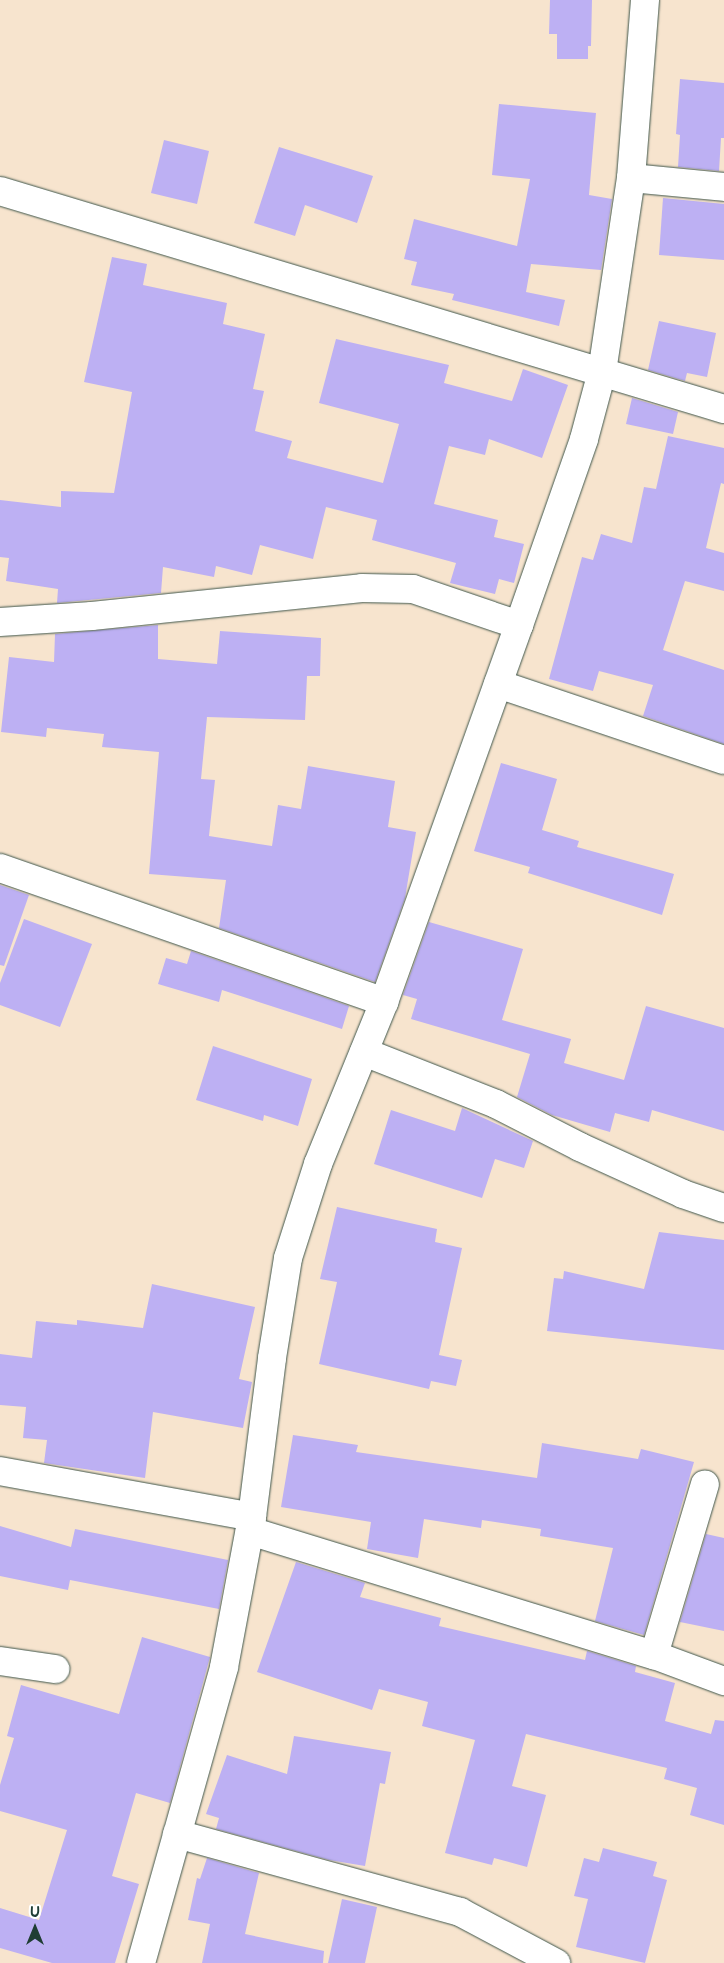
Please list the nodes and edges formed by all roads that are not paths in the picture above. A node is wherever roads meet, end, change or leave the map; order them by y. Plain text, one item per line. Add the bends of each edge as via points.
1 (645, 0) edge
2 (631, 178) junction
3 (724, 187) edge
4 (0, 192) edge
5 (602, 372) junction
6 (724, 409) edge
7 (0, 622) edge
8 (519, 625) junction
9 (498, 684) junction
10 (724, 760) edge
11 (0, 868) edge
12 (384, 1002) junction
13 (364, 1052) junction
14 (724, 1208) edge
15 (0, 1472) edge
16 (705, 1484) dead end
17 (251, 1524) junction
18 (654, 1655) junction
19 (0, 1661) edge
20 (55, 1669) dead end
21 (724, 1681) edge
22 (177, 1834) junction
23 (141, 1963) edge
24 (556, 1963) edge

1 - 2 street
2 - 3 street
2 - 5 street
4 - 5 street
5 - 6 street
5 - 8 street via 584,439
7 - 8 street via 92,616 362,588 413,589
8 - 9 street
9 - 10 street
9 - 12 street
11 - 12 street
12 - 13 street
13 - 14 street via 496,1104 580,1148
13 - 17 street via 318,1164 288,1258
15 - 17 street
16 - 18 street
17 - 18 street
17 - 22 street via 224,1667
18 - 21 street
19 - 20 street
22 - 23 street
22 - 24 street via 460,1912

